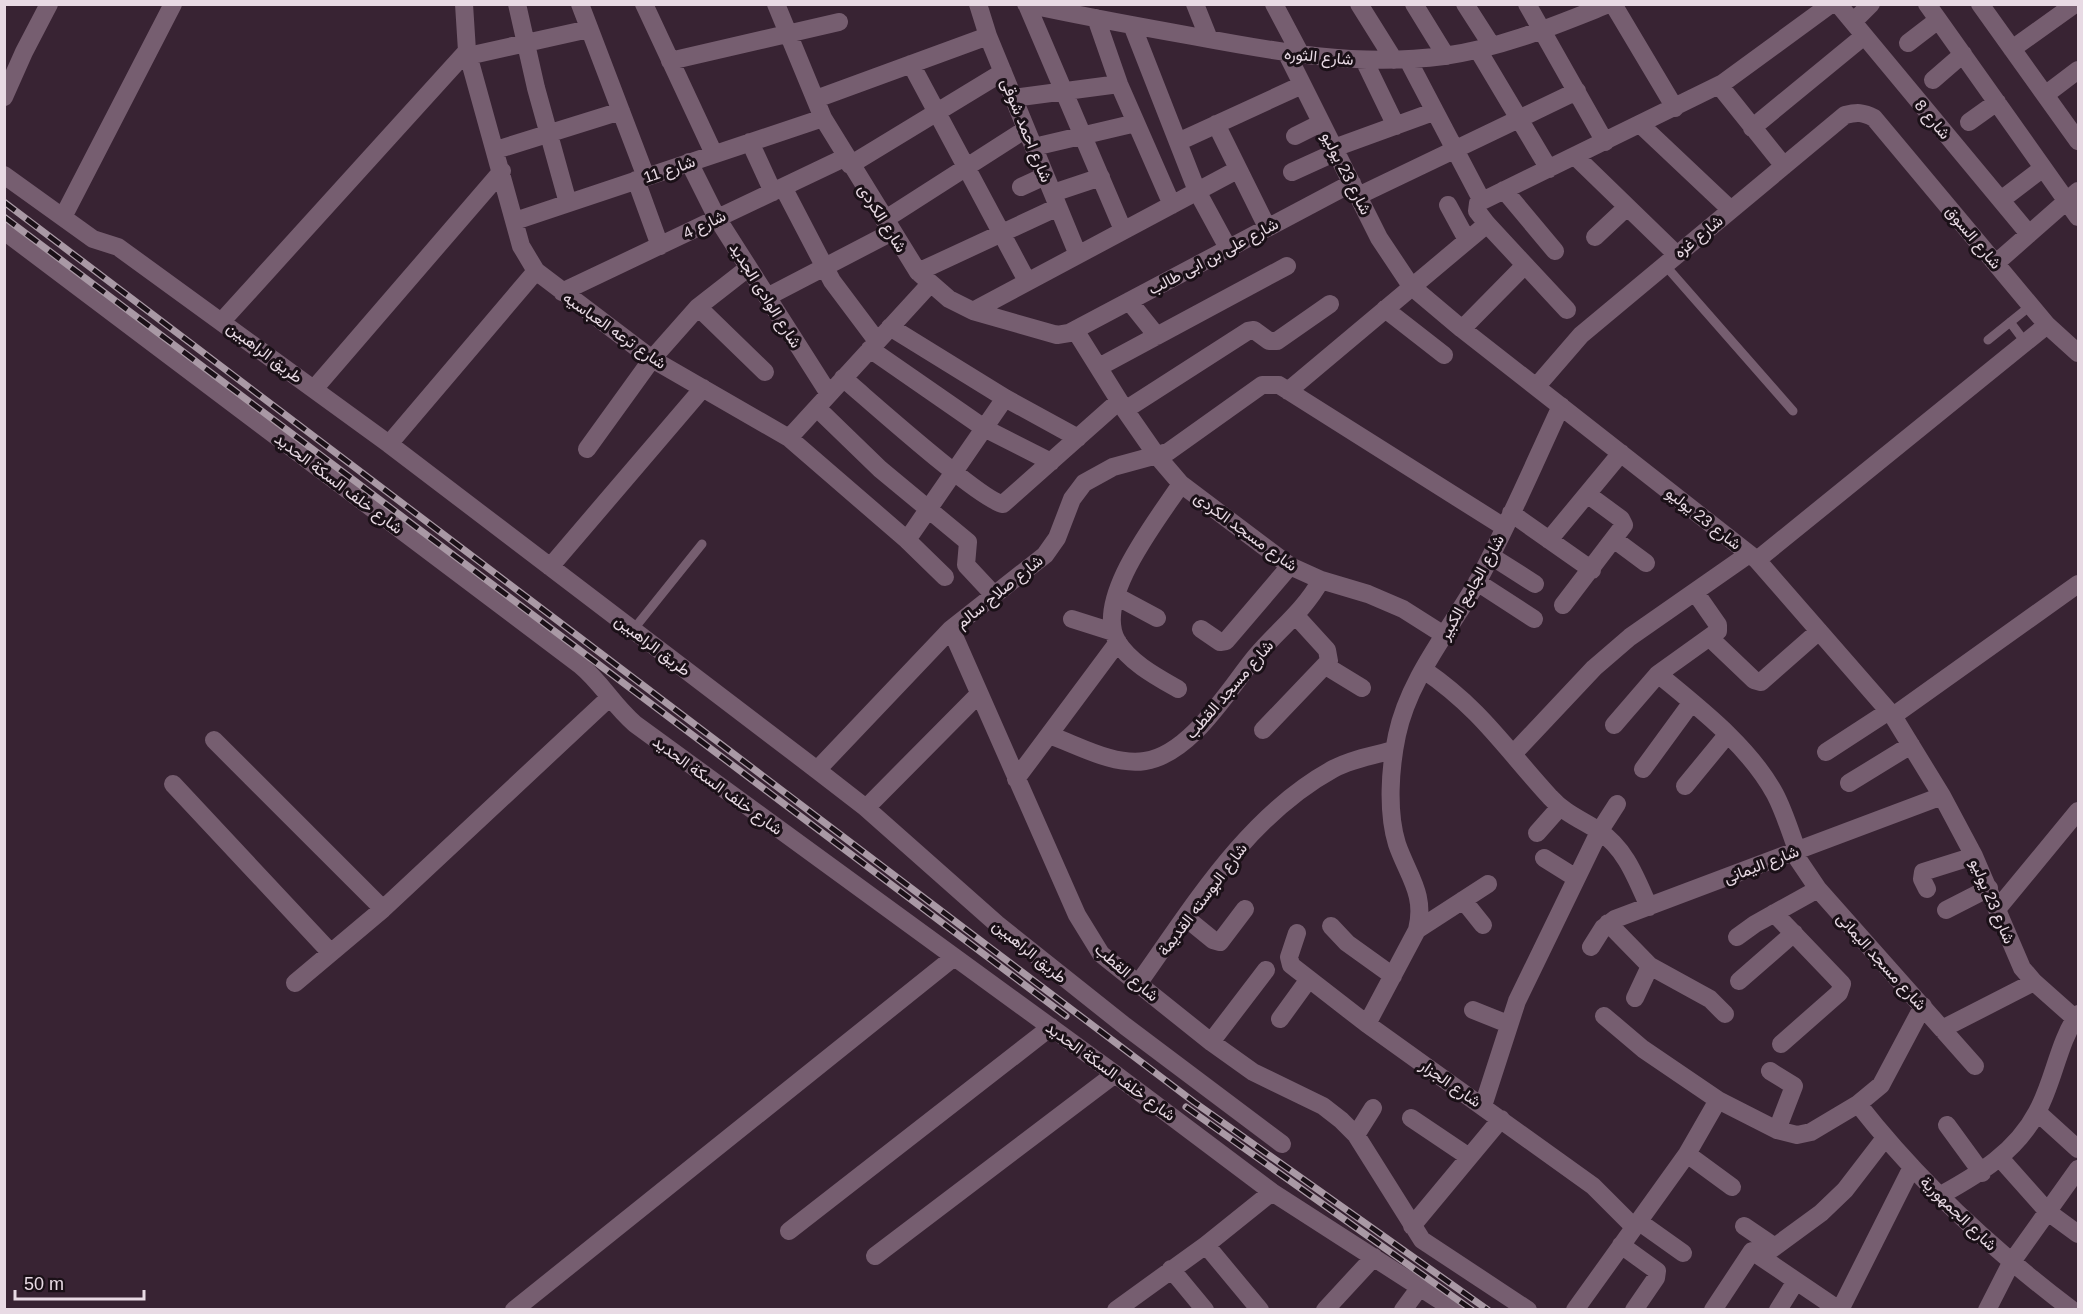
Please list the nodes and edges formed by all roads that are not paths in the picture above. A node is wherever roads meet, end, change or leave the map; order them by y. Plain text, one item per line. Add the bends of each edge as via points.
1 (49, 4) edge
2 (173, 4) edge
3 (464, 4) edge
4 (517, 4) edge
5 (580, 4) edge
6 (644, 4) edge
7 (776, 4) edge
8 (978, 4) edge
9 (1112, 4) edge
10 (1195, 4) edge
11 (1274, 4) edge
12 (1359, 4) edge
13 (1414, 4) edge
14 (1465, 4) edge
15 (1527, 4) edge
16 (1611, 4) edge
17 (1831, 4) edge
18 (1838, 4) edge
19 (1871, 4) edge
20 (1927, 4) edge
21 (1980, 4) edge
22 (2075, 4) edge
23 (1026, 5) edge
24 (1585, 9) edge
25 (2079, 9) edge
26 (1096, 18) junction
27 (1938, 20) junction
28 (839, 22) dead end
29 (1125, 23) junction
30 (589, 29) junction
31 (1858, 29) junction
32 (1543, 30) junction
33 (788, 33) junction
34 (988, 36) junction
35 (1209, 39) junction
36 (524, 43) junction
37 (1908, 43) dead end
38 (1485, 48) junction
39 (2012, 49) junction
40 (468, 53) junction
41 (1963, 54) junction
42 (1294, 55) junction
43 (1446, 56) junction
44 (1364, 60) junction
45 (1401, 60) junction
46 (670, 61) junction
47 (910, 64) junction
48 (2079, 70) edge
49 (1003, 72) junction
50 (1933, 80) dead end
51 (1119, 84) junction
52 (1302, 85) junction
53 (1719, 85) junction
54 (1064, 90) junction
55 (1577, 91) junction
56 (2045, 95) junction
57 (4, 97) edge
58 (1013, 98) junction
59 (816, 99) junction
60 (1997, 102) junction
61 (1675, 108) junction
62 (621, 111) junction
63 (1433, 112) junction
64 (937, 113) junction
65 (824, 118) junction
66 (1874, 118) joint
67 (1519, 119) junction
68 (1969, 122) dead end
69 (1136, 123) junction
70 (1322, 123) junction
71 (1216, 124) junction
72 (1641, 125) junction
73 (1396, 126) junction
74 (1752, 128) junction
75 (1026, 129) junction
76 (549, 133) junction
77 (1083, 135) junction
78 (1295, 136) dead end
79 (2079, 141) edge
80 (750, 142) junction
81 (1178, 142) junction
82 (1605, 142) junction
83 (1034, 147) junction
84 (496, 150) junction
85 (1335, 150) junction
86 (1454, 150) junction
87 (714, 154) junction
88 (1575, 156) junction
89 (848, 161) junction
90 (689, 162) junction
91 (1784, 165) junction
92 (966, 168) junction
93 (2043, 168) junction
94 (1549, 169) junction
95 (1237, 170) junction
96 (502, 171) junction
97 (1292, 172) dead end
98 (4, 175) edge
99 (1045, 176) junction
100 (1101, 177) junction
101 (641, 179) junction
102 (1021, 187) dead end
103 (778, 189) junction
104 (1355, 189) junction
105 (1504, 190) junction
106 (1197, 191) junction
107 (2073, 196) edge
108 (1055, 200) junction
109 (2001, 200) junction
110 (1482, 201) junction
111 (568, 203) junction
112 (1172, 205) junction
113 (1448, 205) dead end
114 (1627, 207) junction
115 (1730, 209) junction
116 (63, 217) junction
117 (2079, 217) edge
118 (717, 218) junction
119 (515, 221) junction
120 (1487, 224) junction
121 (888, 226) junction
122 (1267, 227) junction
123 (1123, 230) junction
124 (4, 231) edge
125 (1001, 233) junction
126 (2029, 234) junction
127 (1595, 237) dead end
128 (1467, 240) junction
129 (660, 246) junction
130 (1228, 248) junction
131 (1556, 251) dead end
132 (1078, 255) junction
133 (1670, 259) junction
134 (1996, 263) junction
135 (1525, 265) junction
136 (825, 266) junction
137 (1287, 266) dead end
138 (748, 268) junction
139 (536, 271) junction
140 (924, 278) junction
141 (1027, 281) junction
142 (1411, 286) junction
143 (562, 292) junction
144 (767, 297) junction
145 (1129, 301) junction
146 (1330, 304) dead end
147 (698, 307) junction
148 (1385, 309) junction
149 (1567, 310) dead end
150 (973, 311) junction
151 (2024, 311) dead end
152 (222, 321) junction
153 (2010, 322) junction
154 (2047, 325) junction
155 (890, 327) junction
156 (1462, 329) junction
157 (1076, 330) junction
158 (1157, 336) junction
159 (1988, 340) dead end
160 (2025, 342) junction
161 (874, 345) junction
162 (2076, 347) edge
163 (1444, 356) dead end
164 (652, 359) junction
165 (1099, 367) junction
166 (765, 372) dead end
167 (843, 378) junction
168 (1536, 387) junction
169 (703, 388) junction
170 (1284, 388) junction
171 (314, 389) junction
172 (1005, 398) junction
173 (823, 401) junction
174 (1122, 405) junction
175 (1561, 406) junction
176 (1793, 411) dead end
177 (984, 428) junction
178 (789, 438) junction
179 (1078, 438) junction
180 (389, 444) junction
181 (587, 450) dead end
182 (1621, 453) junction
183 (1157, 456) junction
184 (1051, 462) junction
185 (955, 471) junction
186 (1181, 484) junction
187 (1587, 494) junction
188 (928, 510) junction
189 (1507, 520) junction
190 (907, 540) junction
191 (1549, 540) junction
192 (1615, 540) junction
193 (702, 544) dead end
194 (1491, 556) junction
195 (1753, 557) junction
196 (1646, 563) dead end
197 (1290, 566) junction
198 (550, 567) junction
199 (1592, 570) junction
200 (945, 577) dead end
201 (1321, 580) junction
202 (1477, 582) junction
203 (1535, 584) dead end
204 (2079, 584) edge
205 (1695, 592) junction
206 (994, 595) junction
207 (1116, 596) junction
208 (1563, 605) dead end
209 (1296, 616) junction
210 (1157, 618) dead end
211 (1072, 619) dead end
212 (1534, 619) dead end
213 (951, 629) junction
214 (1201, 629) dead end
215 (633, 630) junction
216 (1819, 631) junction
217 (1444, 635) junction
218 (1115, 637) junction
219 (1711, 639) junction
220 (1326, 666) junction
221 (1424, 670) junction
222 (1658, 674) junction
223 (1362, 688) dead end
224 (1178, 689) dead end
225 (978, 695) junction
226 (608, 699) junction
227 (1692, 702) junction
228 (1891, 713) junction
229 (1614, 725) dead end
230 (1263, 730) dead end
231 (1049, 735) junction
232 (1727, 735) junction
233 (214, 740) dead end
234 (1911, 745) junction
235 (1394, 750) junction
236 (1826, 752) dead end
237 (1514, 753) junction
238 (1643, 769) dead end
239 (817, 770) junction
240 (1016, 779) junction
241 (1849, 783) dead end
242 (173, 784) dead end
243 (1685, 786) dead end
244 (1942, 796) junction
245 (1617, 804) dead end
246 (1560, 807) junction
247 (866, 808) junction
248 (2079, 811) edge
249 (1599, 831) junction
250 (1537, 833) dead end
251 (1795, 851) junction
252 (1974, 856) junction
253 (1544, 858) dead end
254 (1576, 878) junction
255 (1488, 884) dead end
256 (1989, 888) junction
257 (1818, 889) junction
258 (1927, 889) dead end
259 (1463, 900) junction
260 (1649, 907) junction
261 (1998, 908) junction
262 (383, 909) junction
263 (1245, 909) dead end
264 (1946, 910) dead end
265 (1774, 913) junction
266 (1186, 918) junction
267 (1608, 923) junction
268 (1482, 925) dead end
269 (1331, 926) dead end
270 (1417, 930) junction
271 (1297, 933) dead end
272 (1794, 933) junction
273 (1737, 938) dead end
274 (1591, 947) dead end
275 (331, 953) junction
276 (952, 958) junction
277 (1650, 966) junction
278 (1266, 970) dead end
279 (1393, 976) junction
280 (1309, 979) junction
281 (1739, 981) dead end
282 (2034, 982) junction
283 (295, 983) dead end
284 (1138, 984) junction
285 (1635, 998) dead end
286 (1923, 1006) junction
287 (1473, 1010) dead end
288 (1725, 1014) dead end
289 (1604, 1016) dead end
290 (2077, 1018) edge
291 (1280, 1019) dead end
292 (1367, 1024) junction
293 (1509, 1024) junction
294 (1051, 1027) junction
295 (1942, 1029) junction
296 (1211, 1042) junction
297 (1781, 1044) dead end
298 (1975, 1066) dead end
299 (1770, 1071) dead end
300 (1115, 1074) junction
301 (1718, 1100) junction
302 (1858, 1104) junction
303 (1483, 1106) junction
304 (1373, 1108) dead end
305 (2037, 1112) junction
306 (1412, 1118) dead end
307 (1501, 1119) junction
308 (1947, 1125) dead end
309 (1783, 1132) junction
310 (1356, 1136) junction
311 (1885, 1138) junction
312 (1282, 1144) dead end
313 (2079, 1149) edge
314 (1687, 1154) junction
315 (1469, 1157) junction
316 (2000, 1158) junction
317 (1912, 1167) junction
318 (2079, 1169) edge
319 (1982, 1173) junction
320 (1732, 1187) dead end
321 (1272, 1192) junction
322 (1941, 1195) junction
323 (2048, 1212) junction
324 (1636, 1224) junction
325 (1412, 1226) junction
326 (1744, 1226) dead end
327 (789, 1231) dead end
328 (2079, 1234) edge
329 (1206, 1245) junction
330 (1621, 1245) junction
331 (1763, 1251) junction
332 (1683, 1253) dead end
333 (875, 1256) dead end
334 (1374, 1257) junction
335 (2011, 1263) junction
336 (1171, 1269) junction
337 (1796, 1281) junction
338 (1420, 1287) junction
339 (514, 1310) edge
340 (1116, 1310) edge
341 (1205, 1310) edge
342 (1260, 1310) edge
343 (1325, 1310) edge
344 (1403, 1310) edge
345 (1455, 1310) edge
346 (1528, 1310) edge
347 (1575, 1310) edge
348 (1635, 1310) edge
349 (1713, 1310) edge
350 (1778, 1310) edge
351 (1840, 1310) edge
352 (1987, 1310) edge
353 (2072, 1310) edge

1 - 57 street
2 - 116 street
3 - 40 street, شارع ترعه العباسيه
4 - 36 street
5 - 30 street
6 - 46 street
7 - 33 street, شارع الكردى
8 - 34 street, شارع احمد شوقى
9 - 29 street
10 - 35 street
11 - 42 street, شارع 23 يوليو
12 - 45 street
13 - 43 street
14 - 38 street
15 - 32 street
16 - 24 street, شارع الثوره
16 - 61 street
17 - 53 street
18 - 31 street, شارع 8
19 - 31 street
20 - 27 street
21 - 39 street
22 - 25 street
22 - 39 street
23 - 26 street, شارع الثوره
23 - 54 street
24 - 32 street, شارع الثوره
26 - 29 street, شارع الثوره
26 - 51 street
27 - 37 street
27 - 41 street
28 - 33 street
29 - 35 street, شارع الثوره
29 - 81 street
30 - 36 street
30 - 62 street
31 - 74 street
31 - 109 street, شارع 8
32 - 38 street, شارع الثوره
32 - 55 street
33 - 46 street
33 - 59 street, شارع الكردى
34 - 47 street
34 - 49 street, شارع احمد شوقى
35 - 42 street, شارع الثوره
36 - 40 street
36 - 76 street
38 - 43 street, شارع الثوره
38 - 67 street
39 - 56 street
40 - 84 street, شارع ترعه العباسيه
40 - 152 street
41 - 50 street
41 - 60 street
42 - 44 street, شارع الثوره
42 - 52 street, شارع 23 يوليو
43 - 45 street, شارع الثوره
44 - 45 street, شارع الثوره
44 - 73 street
45 - 63 street
46 - 87 street
47 - 59 street
47 - 64 street
48 - 56 street
49 - 58 street, شارع احمد شوقى
49 - 64 street, شارع 4
51 - 54 street
51 - 69 street
52 - 70 street, شارع 23 يوليو
52 - 71 street
53 - 61 street
53 - 74 street
54 - 58 street
54 - 77 street
55 - 67 street, شارع على بن ابى طالب
55 - 82 street
56 - 79 street
58 - 75 street, شارع احمد شوقى
59 - 65 street, شارع الكردى
60 - 68 street
60 - 93 street
61 - 72 street
62 - 76 street
62 - 101 street
63 - 73 street
63 - 86 street
64 - 89 street, شارع 4
64 - 92 street
65 - 80 street, شارع 11
65 - 89 street, شارع الكردى
66 - 91 street, شارع غزه via 1865,112 1845,116
66 - 134 street, شارع السوق
67 - 86 street, شارع على بن ابى طالب
67 - 94 street
69 - 77 street
69 - 112 street
70 - 78 street
70 - 85 street, شارع 23 يوليو
71 - 81 street
71 - 95 street
72 - 82 street
72 - 115 street
73 - 85 street
74 - 91 street
75 - 83 street, شارع احمد شوقى
75 - 92 street
76 - 84 street
76 - 111 street
77 - 83 street
77 - 100 street
80 - 87 street, شارع 11
80 - 103 street
81 - 106 street
82 - 88 street
83 - 99 street, شارع احمد شوقى
84 - 96 street, شارع ترعه العباسيه
85 - 97 street
85 - 104 street, شارع 23 يوليو
86 - 104 street, شارع على بن ابى طالب
86 - 110 street
87 - 90 street, شارع 11
88 - 94 street
88 - 114 street
89 - 103 street, شارع 4
89 - 121 street, شارع الكردى
90 - 101 street, شارع 11
90 - 118 street, شارع الوادى الجديد
91 - 115 street, شارع غزه
92 - 121 street
92 - 125 street
93 - 107 street
93 - 109 street
94 - 105 street
95 - 106 street
95 - 122 street
96 - 119 street, شارع ترعه العباسيه
96 - 171 street
98 - 116 street, طريق الراهبين
99 - 102 street
99 - 108 street, شارع احمد شوقى
100 - 108 street
100 - 123 street
101 - 111 street, شارع 11
101 - 129 street
103 - 118 street, شارع 4
103 - 136 street
104 - 122 street, شارع على بن ابى طالب
104 - 142 street, شارع 23 يوليو via 1389,255
105 - 110 street
105 - 131 street
106 - 112 street
106 - 130 street
107 - 117 street
107 - 126 street
108 - 125 street
108 - 132 street, شارع احمد شوقى
109 - 126 street, شارع 8
110 - 120 street via 1476,207
111 - 119 street, شارع 11
112 - 123 street
113 - 128 street
114 - 127 street
114 - 133 street
115 - 133 street, شارع غزه
116 - 152 street, طريق الراهبين via 93,239 118,247
118 - 129 street, شارع 4
118 - 138 street, شارع الوادى الجديد
119 - 139 street, شارع ترعه العباسيه via 521,246
120 - 128 street
120 - 135 street
121 - 136 street
121 - 140 street, شارع الكردى
122 - 130 street, شارع على بن ابى طالب
123 - 132 street
124 - 226 street, شارع خلف السكة الحديد via 580,665 594,676
125 - 140 street
125 - 141 street
126 - 134 street
128 - 142 street
129 - 143 street, شارع 4
130 - 145 street, شارع على بن ابى طالب
132 - 141 street
133 - 168 street, شارع غزه via 1581,335
133 - 176 lane
134 - 154 street, شارع السوق
135 - 149 street
135 - 156 street
136 - 144 street
136 - 161 street
137 - 158 street
138 - 144 street, شارع الوادى الجديد
138 - 147 street
139 - 143 street, شارع ترعه العباسيه
139 - 180 street
140 - 150 street, شارع الكردى via 949,299
140 - 155 street
141 - 150 street
142 - 148 street
142 - 156 street, شارع 23 يوليو
143 - 164 street, شارع ترعه العباسيه
144 - 173 street, شارع الوادى الجديد
145 - 157 street, شارع على بن ابى طالب
145 - 158 street
146 - 174 street via 1277,342 1254,330 1248,331
147 - 164 street
147 - 166 street
148 - 163 street
148 - 170 street
150 - 157 street, شارع الكردى via 1057,335
151 - 153 lane
152 - 171 street, طريق الراهبين
153 - 159 lane
153 - 160 lane
154 - 160 street
154 - 162 street, شارع السوق
155 - 161 street
155 - 172 street
156 - 168 street, شارع 23 يوليو
157 - 165 street, شارع مسجد الكردى
158 - 165 street
160 - 195 street
161 - 167 street
161 - 177 street
164 - 169 street, شارع ترعه العباسيه
164 - 181 street
165 - 174 street, شارع مسجد الكردى
167 - 173 street
167 - 185 street
168 - 175 street, شارع 23 يوليو
169 - 178 street, شارع ترعه العباسيه
169 - 198 street
170 - 183 street, شارع صلاح سالم via 1262,385
170 - 189 street
171 - 180 street, طريق الراهبين
172 - 177 street
172 - 179 street
173 - 178 street
173 - 188 street, شارع الوادى الجديد via 880,469
174 - 179 street
174 - 183 street, شارع مسجد الكردى
175 - 182 street, شارع 23 يوليو
175 - 189 street, شارع الجامع الكبير
177 - 184 street
177 - 185 street
178 - 190 street, شارع ترعه العباسيه
179 - 184 street
180 - 198 street, طريق الراهبين
182 - 187 street
182 - 195 street, شارع 23 يوليو
183 - 186 street, شارع مسجد الكردى
183 - 206 street, شارع صلاح سالم via 1113,467 1084,483 1045,555
184 - 185 street via 1003,504 994,502
185 - 188 street
186 - 197 street, شارع مسجد الكردى
186 - 207 street via 1127,570
187 - 191 street
187 - 192 street via 1623,521
188 - 190 street
188 - 206 street, شارع الوادى الجديد via 968,542 966,565
189 - 191 street
189 - 194 street, شارع الجامع الكبير
190 - 200 street, شارع ترعه العباسيه
191 - 199 street
192 - 196 street
192 - 199 street
193 - 215 lane
194 - 202 street, شارع الجامع الكبير
194 - 203 street
195 - 205 street
195 - 216 street, شارع 23 يوليو
197 - 201 street, شارع مسجد الكردى
197 - 214 street via 1226,641 1220,642
198 - 215 street, طريق الراهبين
199 - 208 street
201 - 209 street, شارع مسجد القطب
201 - 217 street, شارع مسجد الكردى via 1386,601
202 - 212 street
202 - 217 street, شارع الجامع الكبير
204 - 228 street
205 - 219 street via 1719,628
205 - 237 street via 1612,652
206 - 213 street, شارع صلاح سالم
207 - 210 street
207 - 218 street
209 - 220 street via 1327,650 1330,655
209 - 231 street, شارع مسجد القطب via 1256,656 1186,740 1166,756 1144,762 1117,760
211 - 218 street
213 - 225 street, شارع القطب
213 - 239 street, شارع صلاح سالم
215 - 239 street, طريق الراهبين
216 - 219 street via 1761,682 1754,680
216 - 228 street, شارع 23 يوليو
217 - 221 street, شارع الجامع الكبير
218 - 224 street via 1143,666
218 - 231 street
219 - 222 street
220 - 223 street
220 - 230 street
221 - 235 street, شارع الجامع الكبير via 1407,701
221 - 237 street via 1475,710
222 - 227 street, شارع مسجد اليمانى
222 - 229 street
225 - 240 street, شارع القطب
225 - 247 street
226 - 262 street
226 - 276 street, شارع خلف السكة الحديد via 635,724
227 - 232 street, شارع مسجد اليمانى
227 - 238 street
228 - 234 street, شارع 23 يوليو
228 - 236 street
231 - 240 street
232 - 243 street
232 - 251 street, شارع مسجد اليمانى via 1775,794
233 - 262 street
234 - 241 street
234 - 244 street, شارع 23 يوليو
235 - 266 street, شارع البوسته القديمة via 1335,768 1309,784 1249,837
235 - 270 street, شارع الجامع الكبير via 1391,807 1397,842 1421,900
237 - 246 street
239 - 247 street, طريق الراهبين
240 - 284 street, شارع القطب via 1086,934 1101,954
242 - 275 street
244 - 251 street, شارع اليمانى
244 - 252 street, شارع 23 يوليو
245 - 249 street
246 - 249 street
246 - 250 street
247 - 312 street, طريق الراهبين via 997,924
248 - 261 street
249 - 254 street
249 - 260 street via 1620,850
251 - 257 street, شارع مسجد اليمانى
251 - 260 street, شارع اليمانى
252 - 256 street, شارع 23 يوليو
252 - 258 street via 1923,872
253 - 254 street
254 - 293 street
255 - 259 street
256 - 261 street, شارع 23 يوليو
256 - 264 street
257 - 265 street
257 - 286 street, شارع مسجد اليمانى
259 - 268 street
259 - 270 street
260 - 267 street, شارع اليمانى
261 - 282 street, شارع 23 يوليو via 2022,968
262 - 275 street
263 - 266 street via 1220,942
265 - 272 street
265 - 273 street
266 - 284 street, شارع البوسته القديمة
267 - 274 street
267 - 277 street
269 - 279 street via 1347,943
270 - 279 street
271 - 280 street, شارع الجزار via 1288,961
272 - 281 street
272 - 297 street via 1840,979 1842,988
275 - 283 street
276 - 294 street, شارع خلف السكة الحديد
276 - 339 street
277 - 285 street
277 - 288 street via 1710,999
278 - 296 street
279 - 292 street
280 - 291 street
280 - 292 street, شارع الجزار
282 - 290 street, شارع 23 يوليو
282 - 295 street
284 - 296 street, شارع القطب
286 - 295 street, شارع مسجد اليمانى
286 - 302 street via 1881,1084
287 - 293 street
289 - 301 street via 1651,1055
290 - 305 street
292 - 303 street, شارع الجزار
293 - 303 street
294 - 300 street, شارع خلف السكة الحديد
294 - 327 street
295 - 298 street, شارع مسجد اليمانى
296 - 310 street, شارع القطب via 1253,1072 1323,1106
299 - 309 street via 1794,1086
300 - 321 street, شارع خلف السكة الحديد
300 - 333 street
301 - 309 street
301 - 314 street
302 - 309 street via 1810,1132
302 - 311 street, شارع الجمهورية
303 - 307 street, شارع الجزار
304 - 310 street
305 - 313 street
305 - 316 street
306 - 315 street
307 - 315 street
307 - 324 street, شارع الجزار via 1593,1186
308 - 319 street
310 - 325 street, شارع القطب
311 - 317 street, شارع الجمهورية
311 - 331 street via 1845,1190 1821,1213
314 - 320 street
314 - 324 street
315 - 325 street
316 - 319 street
316 - 323 street
317 - 322 street, شارع الجمهورية
317 - 351 street
318 - 323 street
319 - 322 street
321 - 329 street
321 - 334 street, شارع خلف السكة الحديد
322 - 335 street, شارع الجمهورية
323 - 328 street
323 - 335 street
324 - 330 street
324 - 332 street, شارع الجزار
325 - 346 street via 1442,1256
326 - 331 street
329 - 336 street
329 - 342 street
330 - 347 street
330 - 348 street via 1657,1271
331 - 337 street
331 - 349 street
334 - 338 street, شارع خلف السكة الحديد
334 - 343 street
335 - 352 street
335 - 353 street, شارع الجمهورية
336 - 340 street
336 - 341 street
337 - 350 street
337 - 351 street
338 - 344 street
338 - 345 street, شارع خلف السكة الحديد

